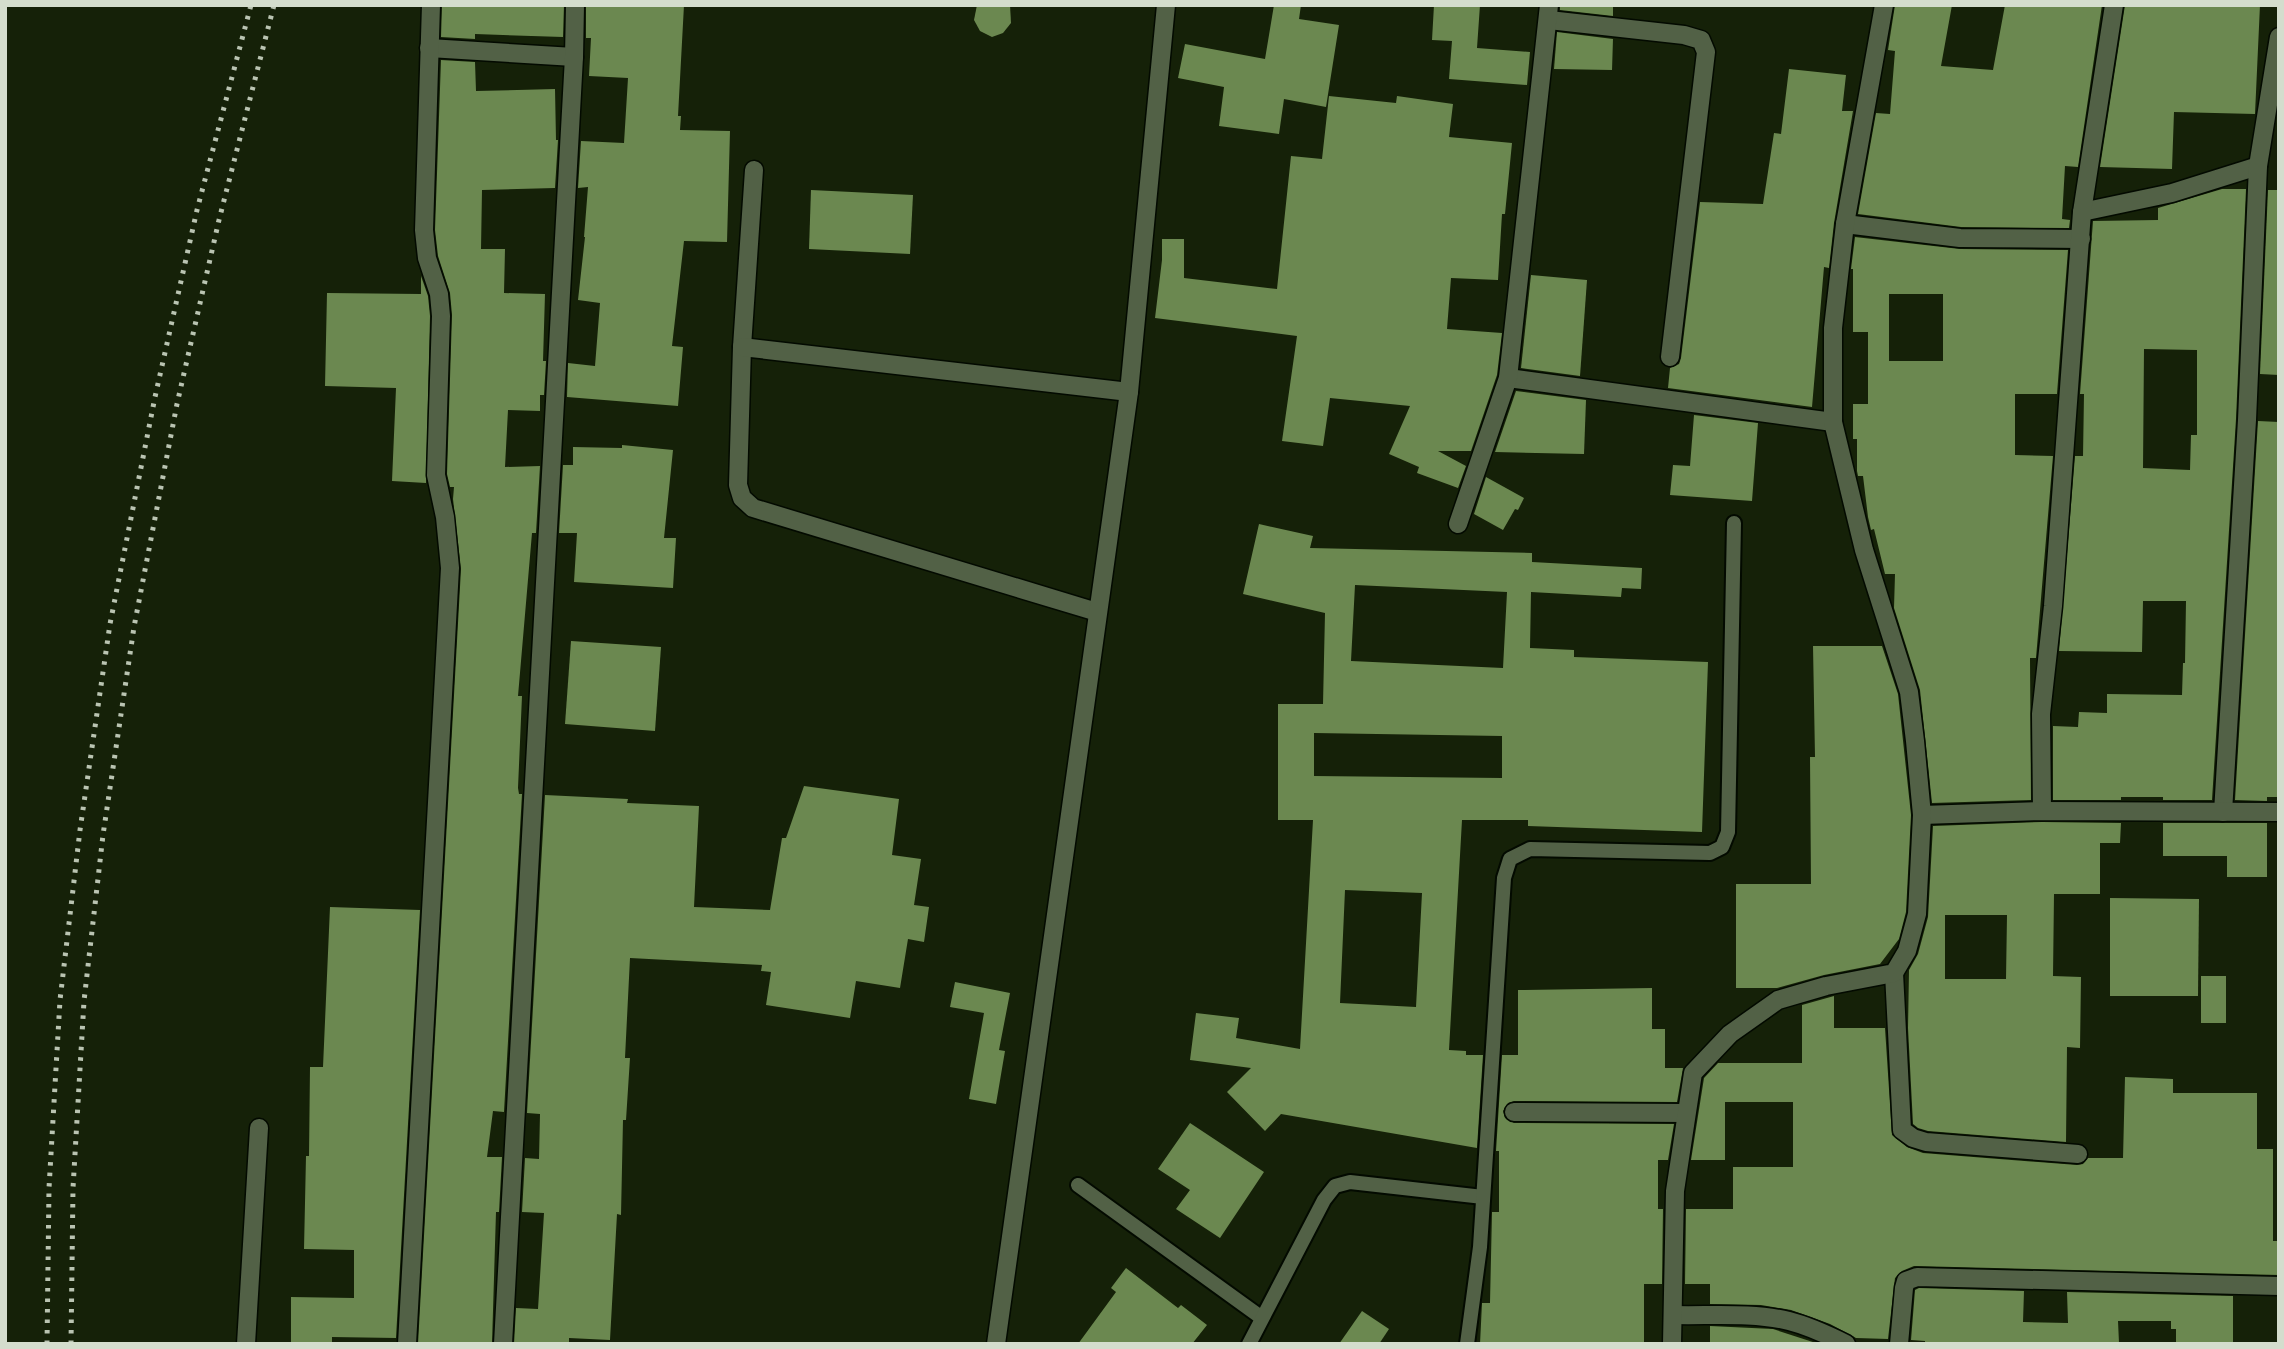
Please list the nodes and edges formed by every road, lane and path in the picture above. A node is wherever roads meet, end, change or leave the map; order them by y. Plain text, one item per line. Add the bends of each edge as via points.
1 (431, 5) edge
2 (575, 5) edge
3 (1166, 5) edge
4 (1884, 5) edge
5 (2113, 5) edge
6 (1549, 13) edge
7 (2279, 37) edge
8 (429, 48) junction
9 (574, 58) junction
10 (2258, 166) junction
11 (754, 170) dead end
12 (2082, 212) junction
13 (1845, 223) junction
14 (2081, 239) junction
15 (742, 347) junction
16 (1670, 357) dead end
17 (1508, 378) junction
18 (1129, 392) junction
19 (1833, 422) junction
20 (1734, 523) dead end
21 (1458, 524) dead end
22 (1097, 611) junction
23 (2042, 811) junction
24 (2223, 812) junction
25 (2279, 812) edge
26 (1922, 815) junction
27 (1894, 973) junction
28 (1514, 1112) dead end
29 (1685, 1113) junction
30 (259, 1128) dead end
31 (2078, 1154) dead end
32 (1078, 1185) dead end
33 (1483, 1197) junction
34 (2279, 1286) edge
35 (1672, 1315) junction
36 (1262, 1318) junction
37 (246, 1344) edge
38 (407, 1344) edge
39 (503, 1344) edge
40 (996, 1344) edge
41 (1249, 1344) edge
42 (1467, 1344) edge
43 (1672, 1344) edge
44 (1846, 1344) edge
45 (1899, 1344) edge

1 - 8 street
2 - 9 street
3 - 18 street
4 - 13 street
5 - 12 street
6 - 16 street via 1684,35 1701,40 1706,52
6 - 17 street
7 - 10 street
8 - 9 street
8 - 38 street via 424,230 441,316 436,475 450,568
9 - 39 street
10 - 12 street via 2172,193
10 - 24 street
11 - 15 street
12 - 14 street
13 - 14 street via 1960,237
13 - 19 street via 1832,328
14 - 23 street via 2041,714
15 - 18 street
15 - 22 street via 738,485 742,498 753,508
17 - 19 street
17 - 21 street
18 - 22 street
19 - 26 street via 1864,550 1909,692
20 - 33 lane via 1728,832 1722,847 1710,853 1530,849 1510,859 1504,878
22 - 40 street
23 - 24 street
23 - 26 street
24 - 25 street
26 - 27 street via 1917,914 1907,951
27 - 29 street via 1778,1000 1731,1034 1693,1073
27 - 31 street via 1902,1130 1926,1142
28 - 29 street
29 - 35 street via 1675,1191
30 - 37 street
32 - 36 lane
33 - 36 lane via 1350,1182 1335,1186
33 - 42 lane
34 - 45 street via 1917,1277 1906,1281 1904,1288
35 - 43 street
35 - 44 street via 1788,1320
36 - 41 lane

